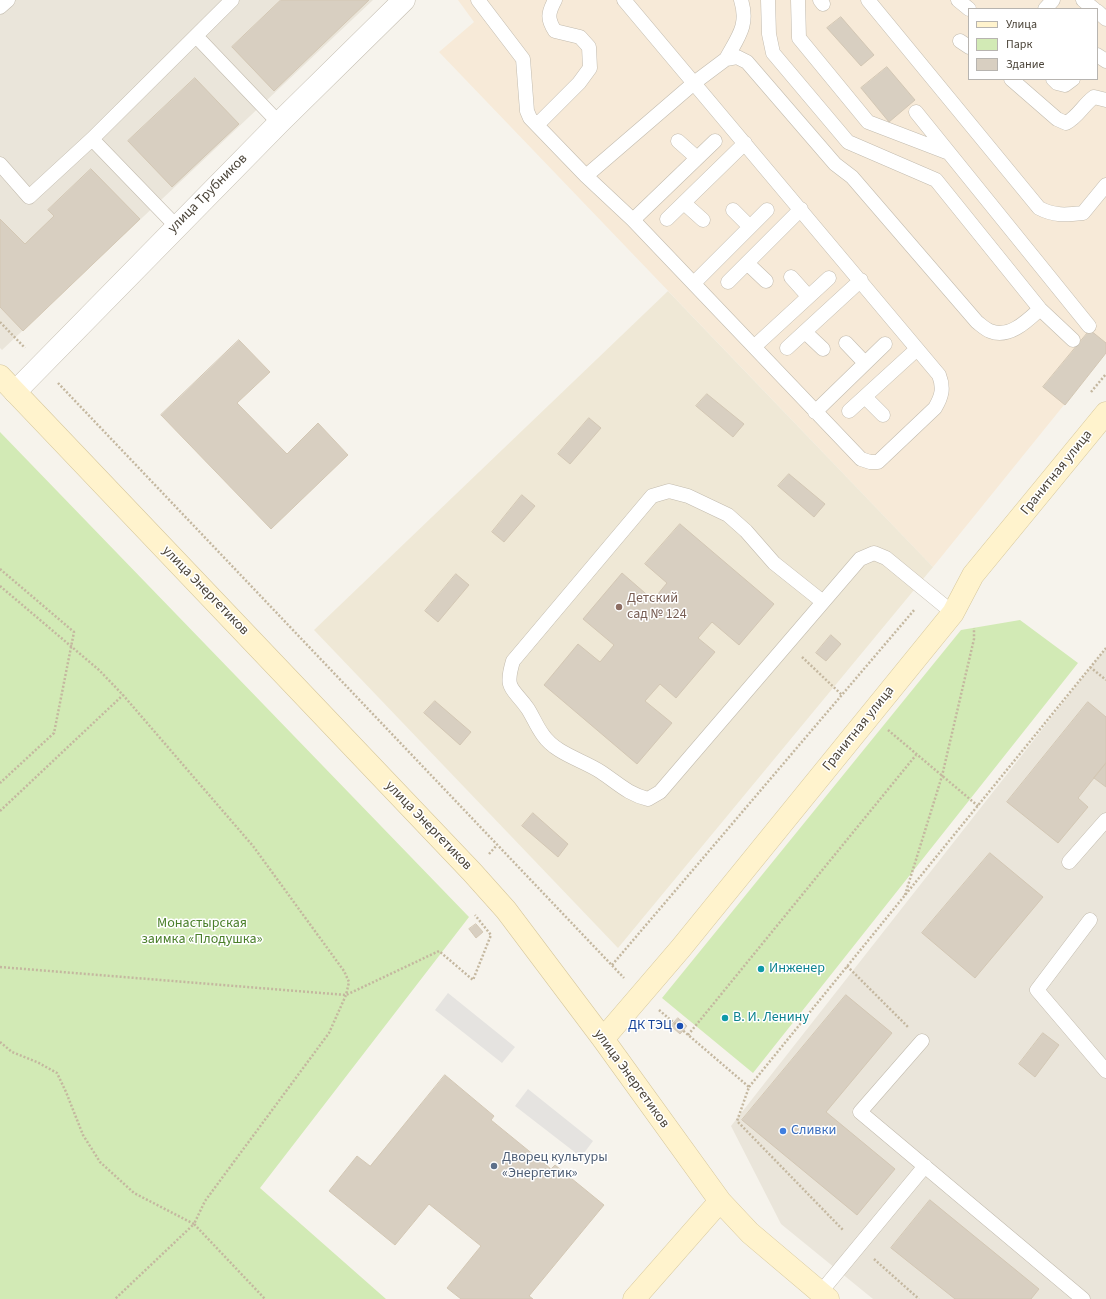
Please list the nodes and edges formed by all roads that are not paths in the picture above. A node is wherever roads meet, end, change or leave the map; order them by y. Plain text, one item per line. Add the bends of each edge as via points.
1 (8, 0) edge
2 (232, 0) edge
3 (404, 0) edge
4 (478, 0) edge
5 (555, 0) edge
6 (624, 0) edge
7 (741, 0) edge
8 (768, 0) edge
9 (798, 0) edge
10 (868, 0) edge
11 (958, 0) edge
12 (1053, 0) edge
13 (1083, 0) edge
14 (0, 8) edge
15 (968, 8) edge
16 (1046, 8) edge
17 (1093, 8) edge
18 (1098, 12) edge
19 (1106, 19) edge
20 (196, 36) junction
21 (726, 59) junction
22 (1012, 80) edge
23 (1053, 80) edge
24 (1072, 80) edge
25 (694, 83) junction
26 (1106, 100) edge
27 (916, 112) dead end
28 (279, 123) junction
29 (537, 125) junction
30 (92, 139) junction
31 (678, 141) dead end
32 (715, 141) dead end
33 (745, 143) junction
34 (949, 153) junction
35 (697, 158) junction
36 (0, 164) edge
37 (586, 176) junction
38 (1106, 186) edge
39 (684, 203) junction
40 (801, 209) junction
41 (733, 210) dead end
42 (767, 210) dead end
43 (667, 219) dead end
44 (633, 220) junction
45 (704, 220) dead end
46 (176, 226) junction
47 (750, 227) junction
48 (747, 263) junction
49 (791, 277) dead end
50 (829, 278) dead end
51 (861, 280) junction
52 (766, 281) dead end
53 (694, 282) junction
54 (728, 282) dead end
55 (808, 296) junction
56 (1040, 309) junction
57 (1089, 326) dead end
58 (805, 332) junction
59 (1073, 340) dead end
60 (846, 343) dead end
61 (885, 344) dead end
62 (755, 346) junction
63 (787, 348) dead end
64 (823, 349) dead end
65 (917, 349) junction
66 (865, 363) junction
67 (0, 376) edge
68 (15, 392) junction
69 (864, 397) junction
70 (849, 411) dead end
71 (815, 412) junction
72 (1106, 413) edge
73 (883, 415) dead end
74 (823, 602) junction
75 (953, 613) junction
76 (1106, 820) edge
77 (1070, 862) dead end
78 (1090, 920) dead end
79 (603, 1039) junction
80 (922, 1041) road end
81 (1106, 1071) edge
82 (924, 1166) junction
83 (720, 1201) junction
84 (824, 1296) edge
85 (634, 1299) edge
86 (1083, 1299) edge

1 - 14 lane
2 - 20 lane
3 - 28 street, улица Трубников
4 - 29 lane via 523,59 527,111
5 - 29 lane via 550,11 549,23 555,31 580,37 589,47 590,68 579,83
6 - 25 lane
7 - 21 lane via 745,11 744,27
8 - 56 lane via 769,34 773,53 848,142 936,180
9 - 34 lane via 799,38 868,122
10 - 38 lane via 1039,208 1051,214 1083,213
11 - 15 lane
12 - 16 lane
13 - 17 lane
18 - 19 lane
20 - 28 lane
20 - 30 lane
21 - 25 lane
21 - 56 lane via 737,57 747,62 835,164 852,177 977,322 990,331 1003,333 1017,328
22 - 26 lane via 1057,119 1066,123 1074,119 1094,97
23 - 24 lane via 1065,85
25 - 33 lane
25 - 37 lane
27 - 34 lane
28 - 46 street, улица Трубников
29 - 37 lane
30 - 36 lane via 29,197
30 - 46 lane
31 - 35 lane
32 - 35 lane
33 - 39 lane
33 - 40 lane
34 - 57 lane
35 - 44 lane
37 - 44 lane
39 - 43 lane
39 - 45 lane
40 - 48 lane
40 - 51 lane
41 - 47 lane
42 - 47 lane
44 - 53 lane
46 - 68 street, улица Трубников
47 - 53 lane
48 - 52 lane
48 - 54 lane
49 - 55 lane
50 - 55 lane
51 - 58 lane
51 - 65 lane
53 - 62 lane
55 - 62 lane
56 - 59 lane
58 - 63 lane
58 - 64 lane
60 - 66 lane
61 - 66 lane
62 - 71 lane
65 - 69 lane
65 - 71 lane via 939,375 943,387 940,398 935,408 878,462 861,459
66 - 71 lane
67 - 68 street, улица Энергетиков
68 - 79 street, улица Энергетиков via 472,872 506,910
69 - 70 lane
69 - 73 lane
72 - 75 street, Гранитная улица via 973,575
74 - 74 lane via 660,792 648,799 633,795 601,772 558,749 543,736 527,708 511,690 508,678 513,661 652,496 669,491 688,496 728,515 746,531 774,564
74 - 75 lane via 860,559 874,552 886,558
75 - 79 street, Гранитная улица via 642,996
76 - 77 lane
78 - 81 lane via 1037,990
79 - 83 street, улица Энергетиков
80 - 82 lane via 860,1112
82 - 84 lane via 859,1246
82 - 86 lane
83 - 84 street, улица Энергетиков via 750,1233
83 - 85 street

